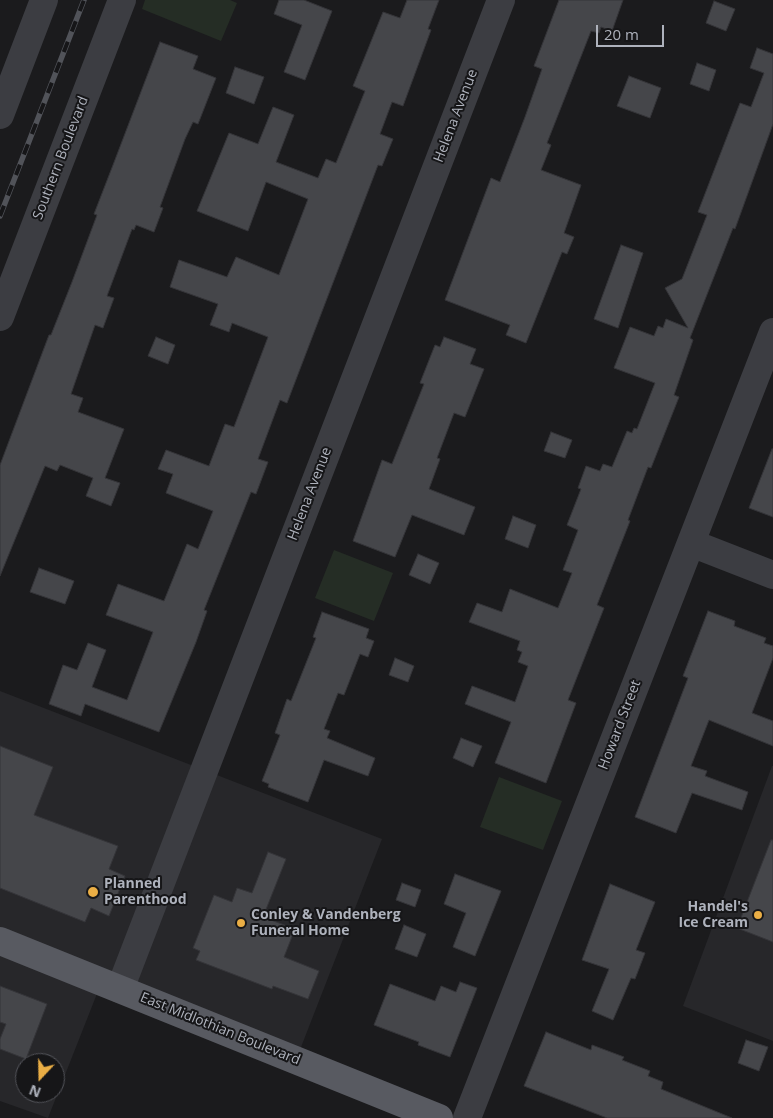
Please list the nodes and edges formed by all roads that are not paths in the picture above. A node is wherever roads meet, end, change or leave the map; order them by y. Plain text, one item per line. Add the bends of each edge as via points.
1 (44, 0) edge
2 (122, 0) edge
3 (501, 0) edge
4 (0, 115) edge
5 (0, 316) edge
6 (773, 332) edge
7 (691, 543) junction
8 (773, 574) edge
9 (0, 941) edge
10 (120, 989) junction
11 (439, 1118) edge
12 (467, 1118) edge

1 - 4 street
2 - 5 street, Southern Boulevard
3 - 10 street, Helena Avenue
6 - 7 street, Howard Street
7 - 8 street
7 - 12 street, Howard Street
9 - 10 main road, East Midlothian Boulevard
10 - 11 main road, East Midlothian Boulevard

